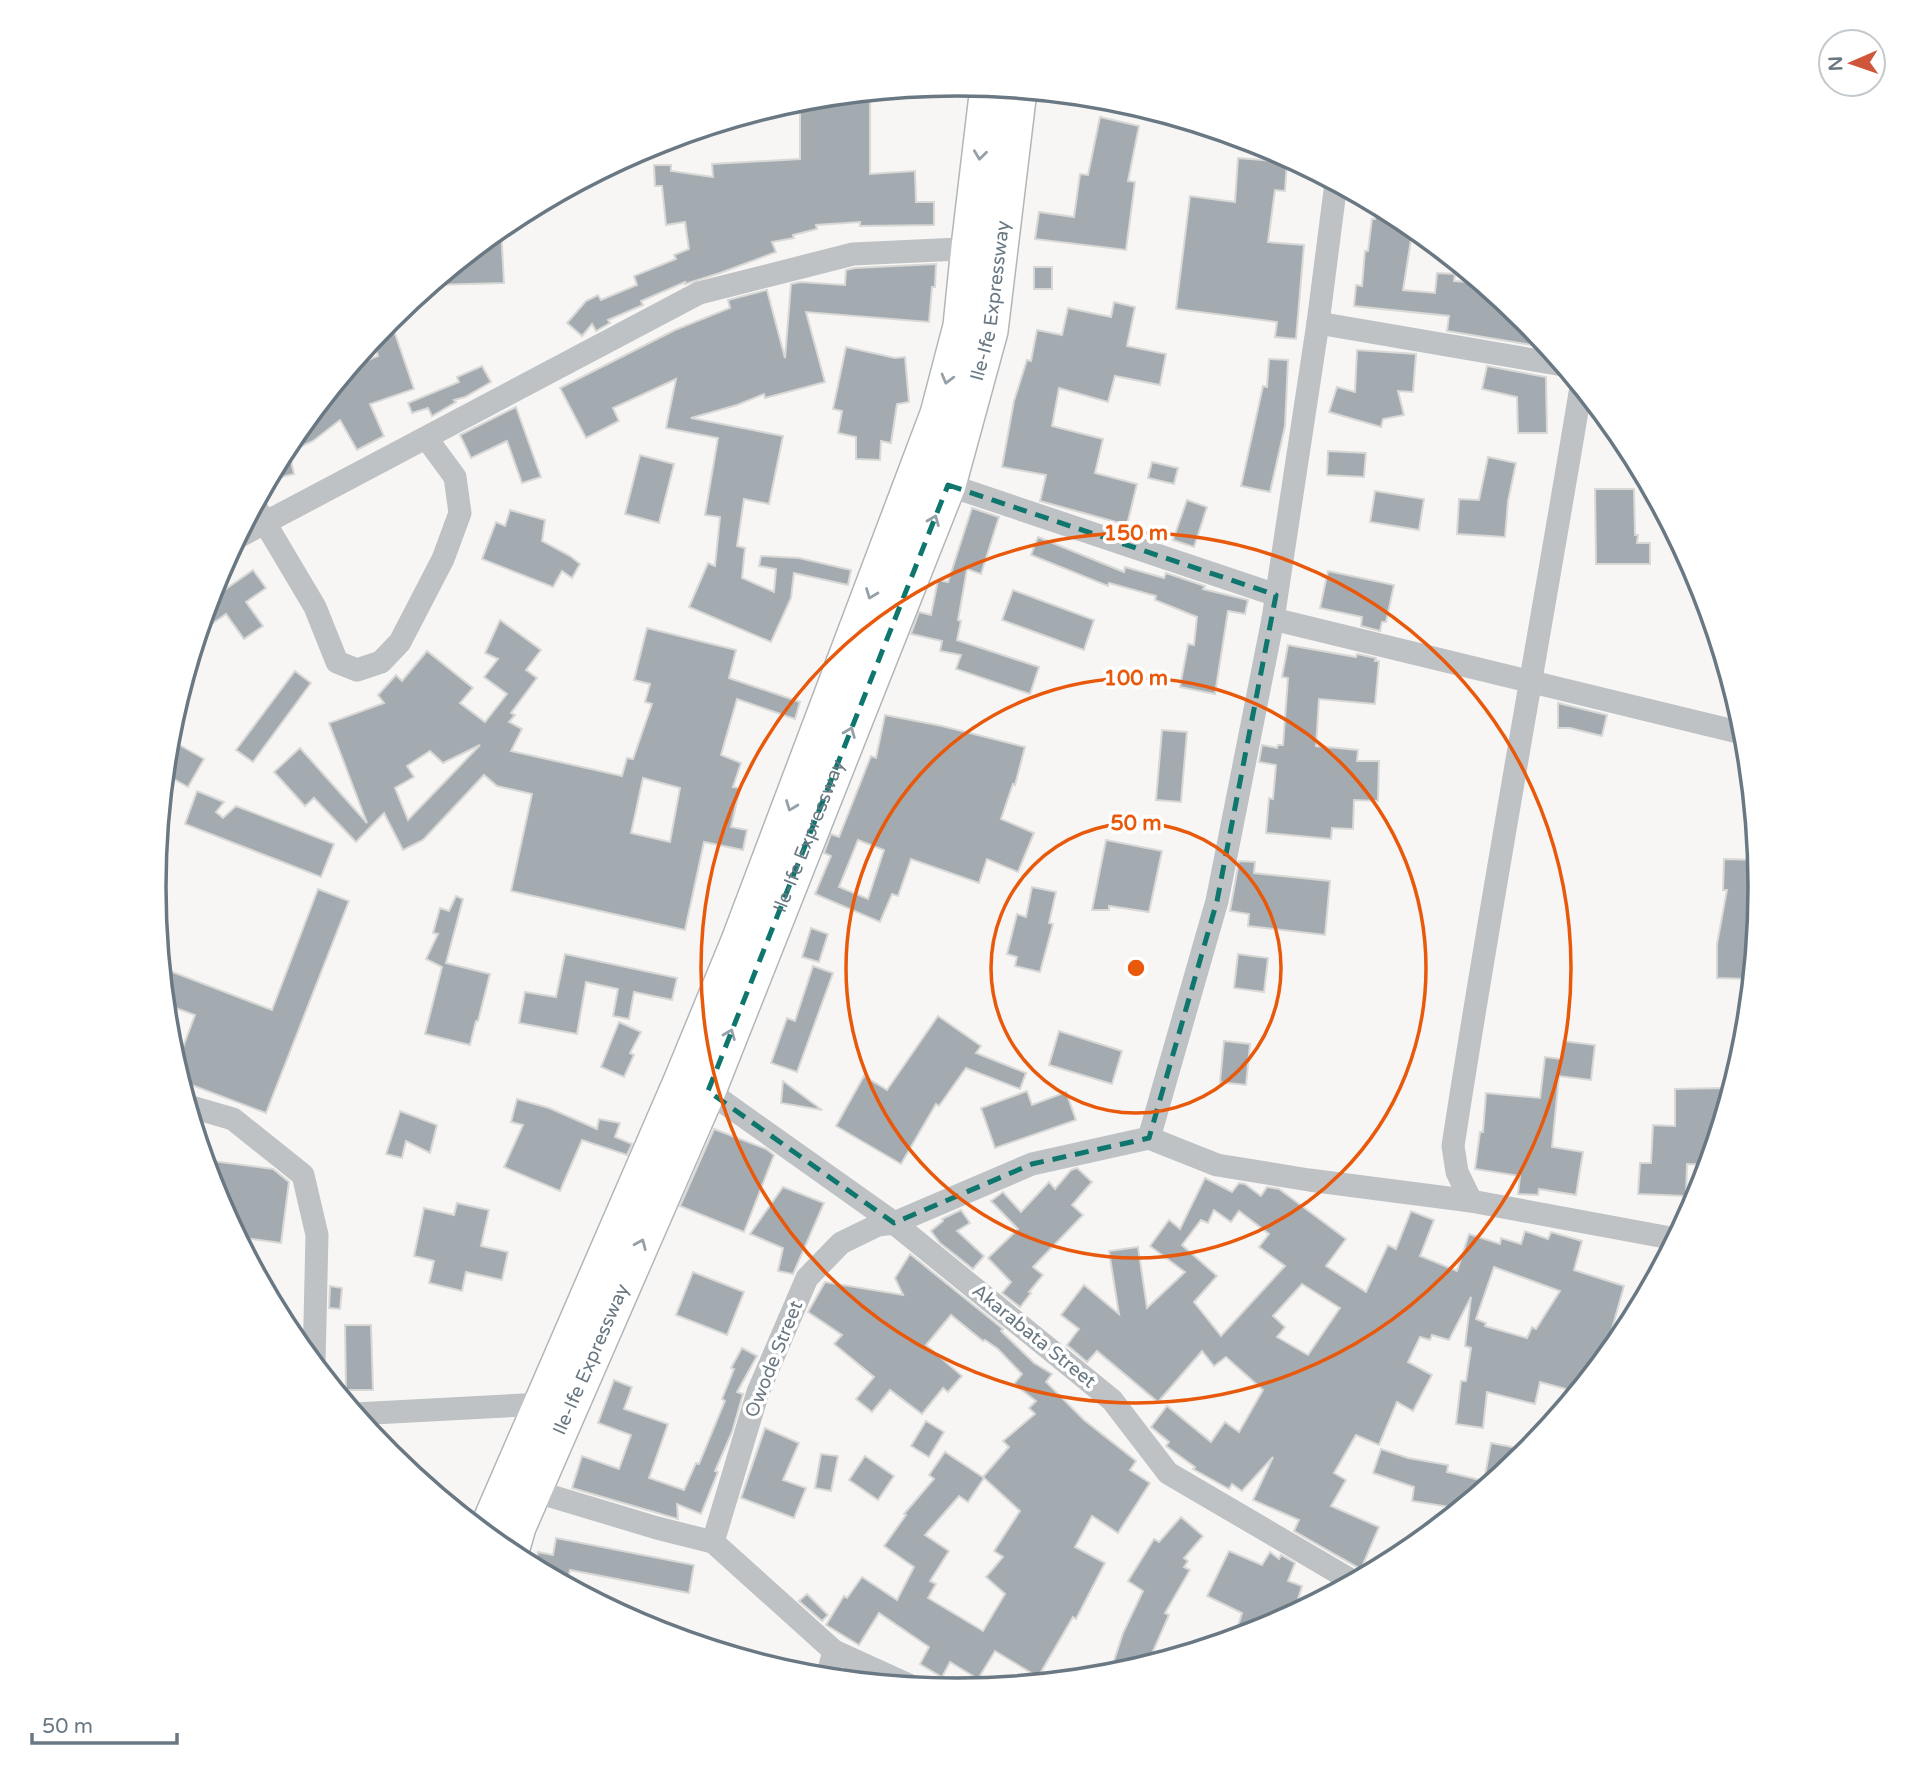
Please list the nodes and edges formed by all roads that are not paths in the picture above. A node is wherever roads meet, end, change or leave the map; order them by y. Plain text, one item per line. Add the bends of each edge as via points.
1 (988, 97) edge
2 (1017, 99) edge
3 (1335, 192) edge
4 (985, 249) junction
5 (1318, 323) junction
6 (1549, 363) edge
7 (1579, 399) edge
8 (427, 439) junction
9 (948, 485) junction
10 (260, 515) edge
11 (1276, 595) junction
12 (1273, 619) junction
13 (1533, 681) junction
14 (1733, 731) edge
15 (708, 1091) junction
16 (198, 1109) edge
17 (1149, 1138) junction
18 (1471, 1201) junction
19 (894, 1223) junction
20 (1667, 1237) edge
21 (314, 1347) edge
22 (542, 1404) junction
23 (367, 1413) edge
24 (534, 1491) junction
25 (489, 1524) edge
26 (514, 1542) edge
27 (713, 1542) junction
28 (1345, 1577) edge
29 (834, 1651) junction
30 (830, 1668) edge
31 (887, 1675) edge

1 -> 4 main road, Ile-Ife Expressway
2 - 4 main road, Ile-Ife Expressway
3 - 5 street
4 - 8 street via 853,254 699,293
4 - 9 main road, Ile-Ife Expressway via 990,331
4 -> 22 main road, Ile-Ife Expressway via 938,414 739,941
5 - 6 street
5 - 11 street
7 - 13 street
8 - 10 street
8 - 10 street via 455,477 460,513 443,559 400,642 382,662 357,670 337,662 315,607
9 - 11 street
15 -> 9 main road, Ile-Ife Expressway
11 - 12 street
12 - 13 street
12 - 17 street via 1217,901
13 - 14 street
13 - 18 street via 1483,948 1453,1146 1457,1172
15 - 19 street, Akarabata Street
24 -> 15 main road, Ile-Ife Expressway
16 - 21 street via 233,1119 303,1175 317,1234
17 - 18 street via 1217,1165
17 - 19 street, Owode Street via 1032,1164
18 - 20 street
19 - 27 street, Owode Street via 878,1225 841,1243 807,1278 758,1392
19 - 28 street, Akarabata Street via 1112,1400 1168,1472
22 - 23 street
22 - 25 main road, Ile-Ife Expressway
24 - 26 main road, Ile-Ife Expressway
24 - 27 street
27 - 29 street
29 - 30 street
29 - 31 street

